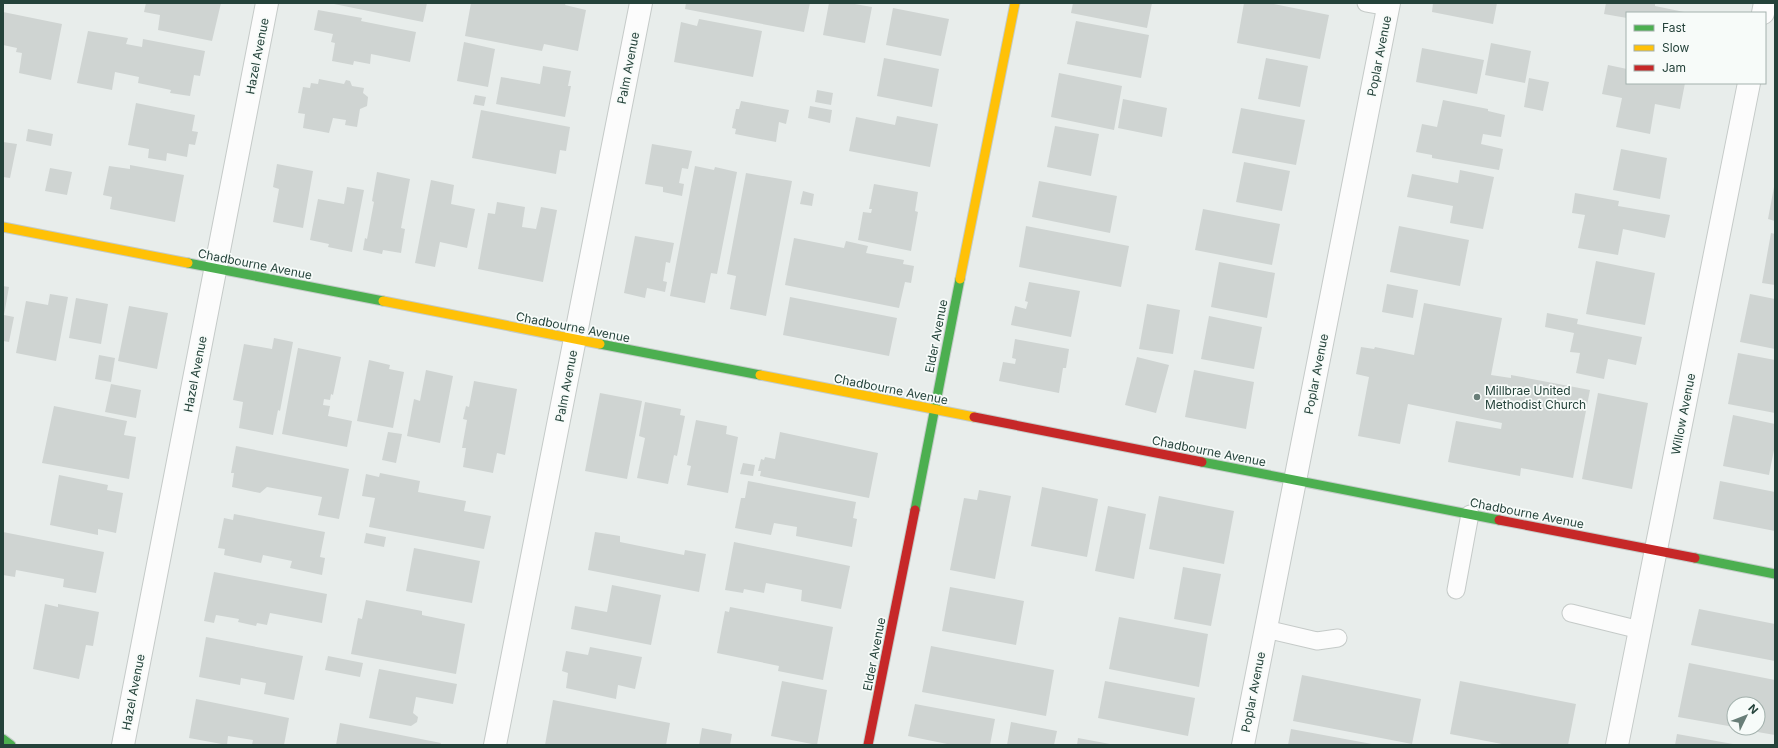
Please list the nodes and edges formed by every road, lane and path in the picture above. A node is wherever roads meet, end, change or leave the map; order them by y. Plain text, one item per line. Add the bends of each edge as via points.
1 (268, 3) edge
2 (641, 3) edge
3 (1015, 3) edge
4 (1366, 3) edge
5 (1389, 5) edge
6 (1749, 84) edge
7 (3, 227) edge
8 (216, 269) junction
9 (575, 339) junction
10 (934, 409) junction
11 (1295, 480) junction
12 (1470, 514) junction
13 (1656, 551) junction
14 (1775, 574) edge
15 (1456, 590) dead end
16 (1571, 613) dead end
17 (1266, 629) junction
18 (1640, 630) junction
19 (1338, 638) dead end
20 (3, 739) edge
21 (11, 745) edge
22 (123, 745) edge
23 (495, 745) edge
24 (868, 745) edge
25 (1243, 745) edge
26 (1617, 745) edge

1 - 8 street, Hazel Avenue
2 - 9 street, Palm Avenue
3 - 10 street, Elder Avenue
4 - 5 lane
5 - 11 street, Poplar Avenue
6 - 13 street, Willow Avenue
7 - 8 street, Chadbourne Avenue
8 - 9 street, Chadbourne Avenue
8 - 22 street, Hazel Avenue
9 - 10 street, Chadbourne Avenue
9 - 23 street, Palm Avenue
10 - 11 street, Chadbourne Avenue
10 - 24 street, Elder Avenue
11 - 12 street, Chadbourne Avenue
11 - 17 street, Poplar Avenue
12 - 13 street, Chadbourne Avenue
12 - 15 lane
13 - 14 street, Chadbourne Avenue
13 - 18 street, Willow Avenue
16 - 18 lane
17 - 19 lane via 1317,641
17 - 25 street, Poplar Avenue
18 - 26 street, Willow Avenue
20 - 21 street

